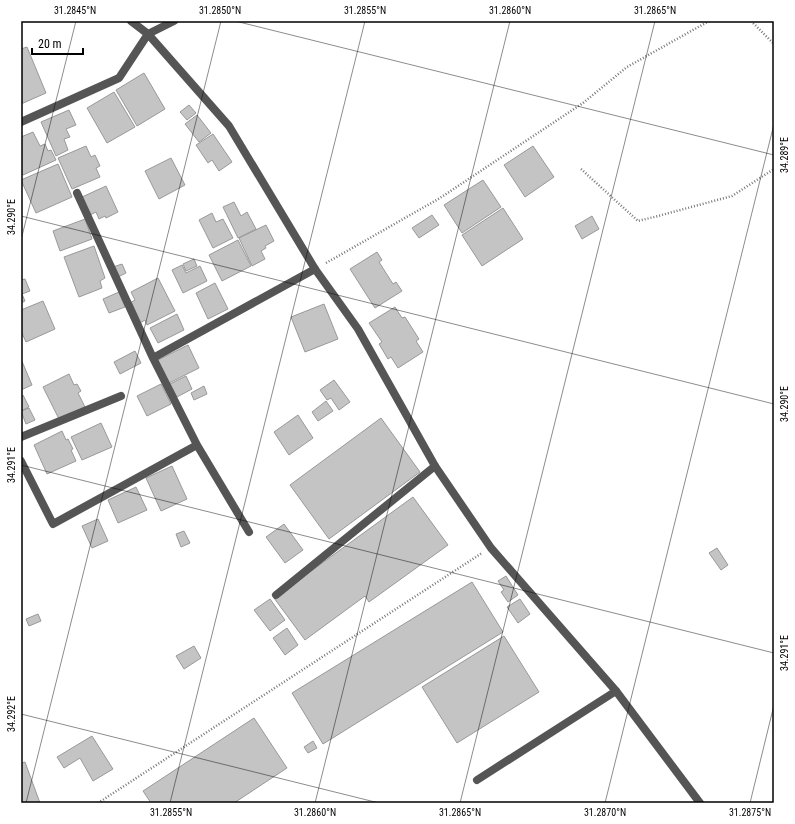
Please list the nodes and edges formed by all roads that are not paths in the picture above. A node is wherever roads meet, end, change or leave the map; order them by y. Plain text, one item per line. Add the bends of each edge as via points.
1 (131, 21) edge
2 (174, 21) edge
3 (148, 34) junction
4 (21, 122) edge
5 (77, 193) dead end
6 (315, 269) junction
7 (153, 358) junction
8 (121, 396) dead end
9 (21, 437) edge
10 (197, 445) junction
11 (21, 461) edge
12 (435, 466) junction
13 (249, 532) dead end
14 (276, 595) dead end
15 (616, 690) junction
16 (477, 780) dead end
17 (700, 803) edge

1 - 3 street
2 - 3 street
3 - 4 street via 119,78
3 - 6 street via 229,126
5 - 7 street
6 - 7 street
6 - 12 street via 358,329
7 - 10 street
8 - 9 street
10 - 11 street via 53,524
10 - 13 street
12 - 14 street
12 - 15 street via 491,548
15 - 16 street
15 - 17 street

